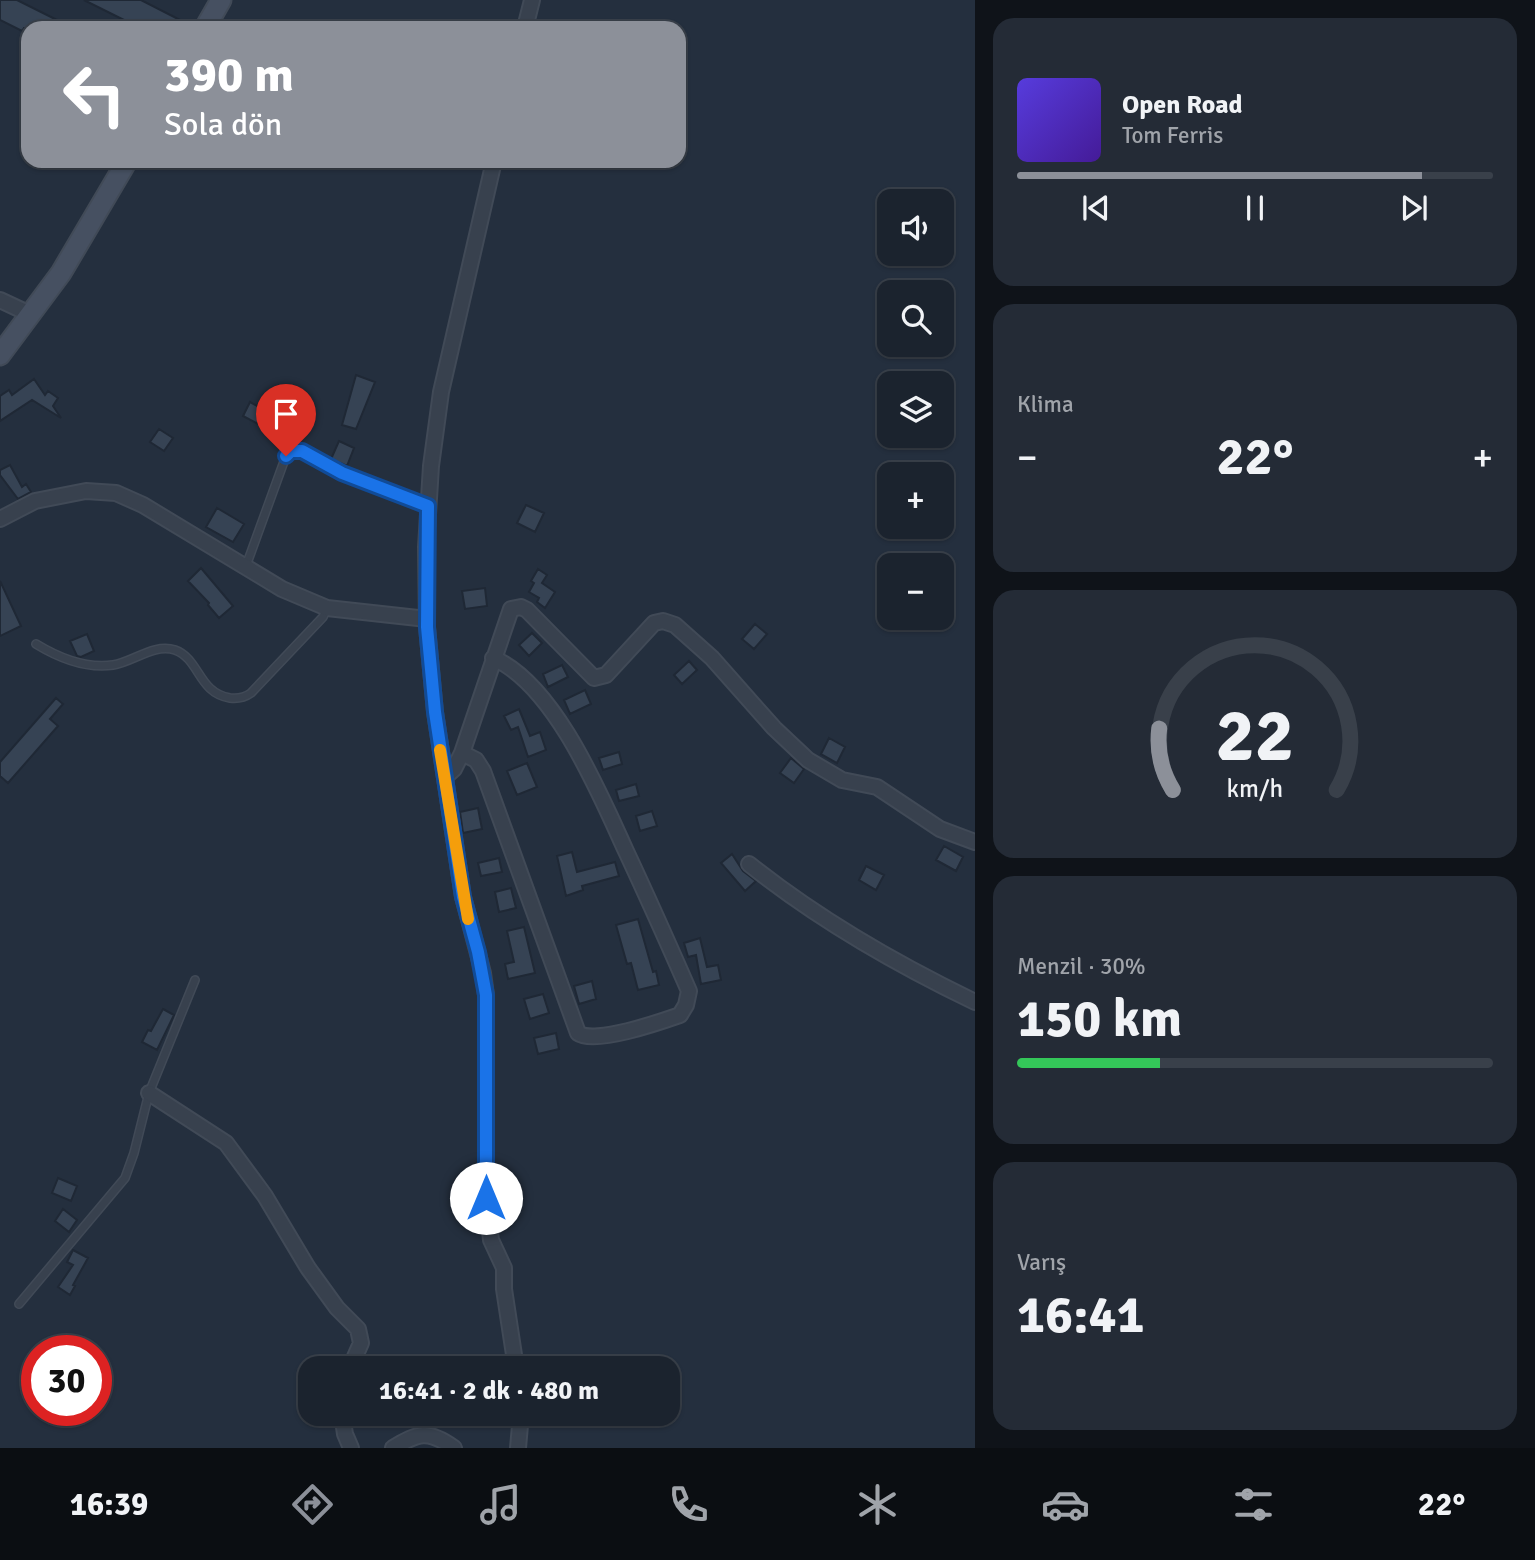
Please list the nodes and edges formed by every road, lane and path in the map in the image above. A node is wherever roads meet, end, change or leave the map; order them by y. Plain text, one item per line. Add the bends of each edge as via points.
1 (221, 0) edge
2 (532, 0) edge
3 (209, 21) edge
4 (528, 21) edge
5 (123, 168) edge
6 (492, 168) edge
7 (0, 300) edge
8 (32, 315) junction
9 (0, 355) edge
10 (428, 506) junction
11 (0, 519) edge
12 (246, 566) junction
13 (327, 608) junction
14 (427, 619) junction
15 (36, 644) dead end
16 (493, 658) junction
17 (463, 753) junction
18 (445, 777) junction
19 (975, 842) edge
20 (749, 864) dead end
21 (195, 980) dead end
22 (975, 1002) edge
23 (149, 1093) junction
24 (19, 1304) dead end
25 (356, 1356) edge
26 (514, 1356) edge
27 (344, 1426) edge
28 (520, 1426) edge
29 (351, 1448) edge
30 (393, 1448) edge
31 (454, 1448) edge
32 (519, 1448) edge

1 - 3 street
2 - 4 street
5 - 8 street
6 - 10 street via 441,392
7 - 8 street
8 - 9 street
10 - 12 lane via 342,473 302,451 291,451
10 - 14 street
11 - 12 street via 34,501 107,491 135,500
12 - 13 street via 282,589
13 - 14 street
13 - 15 lane via 251,693 239,698 211,690 188,659 174,650 161,648 101,665 61,658
14 - 18 street
16 - 17 street
16 - 17 street via 540,698 587,769 689,991 680,1015 589,1038 578,1033 483,771
16 - 19 street via 514,608 527,610 597,679 654,624 671,623 712,658 808,760 842,780 877,788 940,829
17 - 18 street
18 - 26 street via 465,906 486,995 486,1198 491,1240 504,1268
20 - 22 street via 843,933
21 - 23 lane
23 - 24 lane via 125,1178
23 - 25 street via 226,1143 315,1278 360,1333
27 - 29 street
28 - 32 street
30 - 31 street via 424,1435

